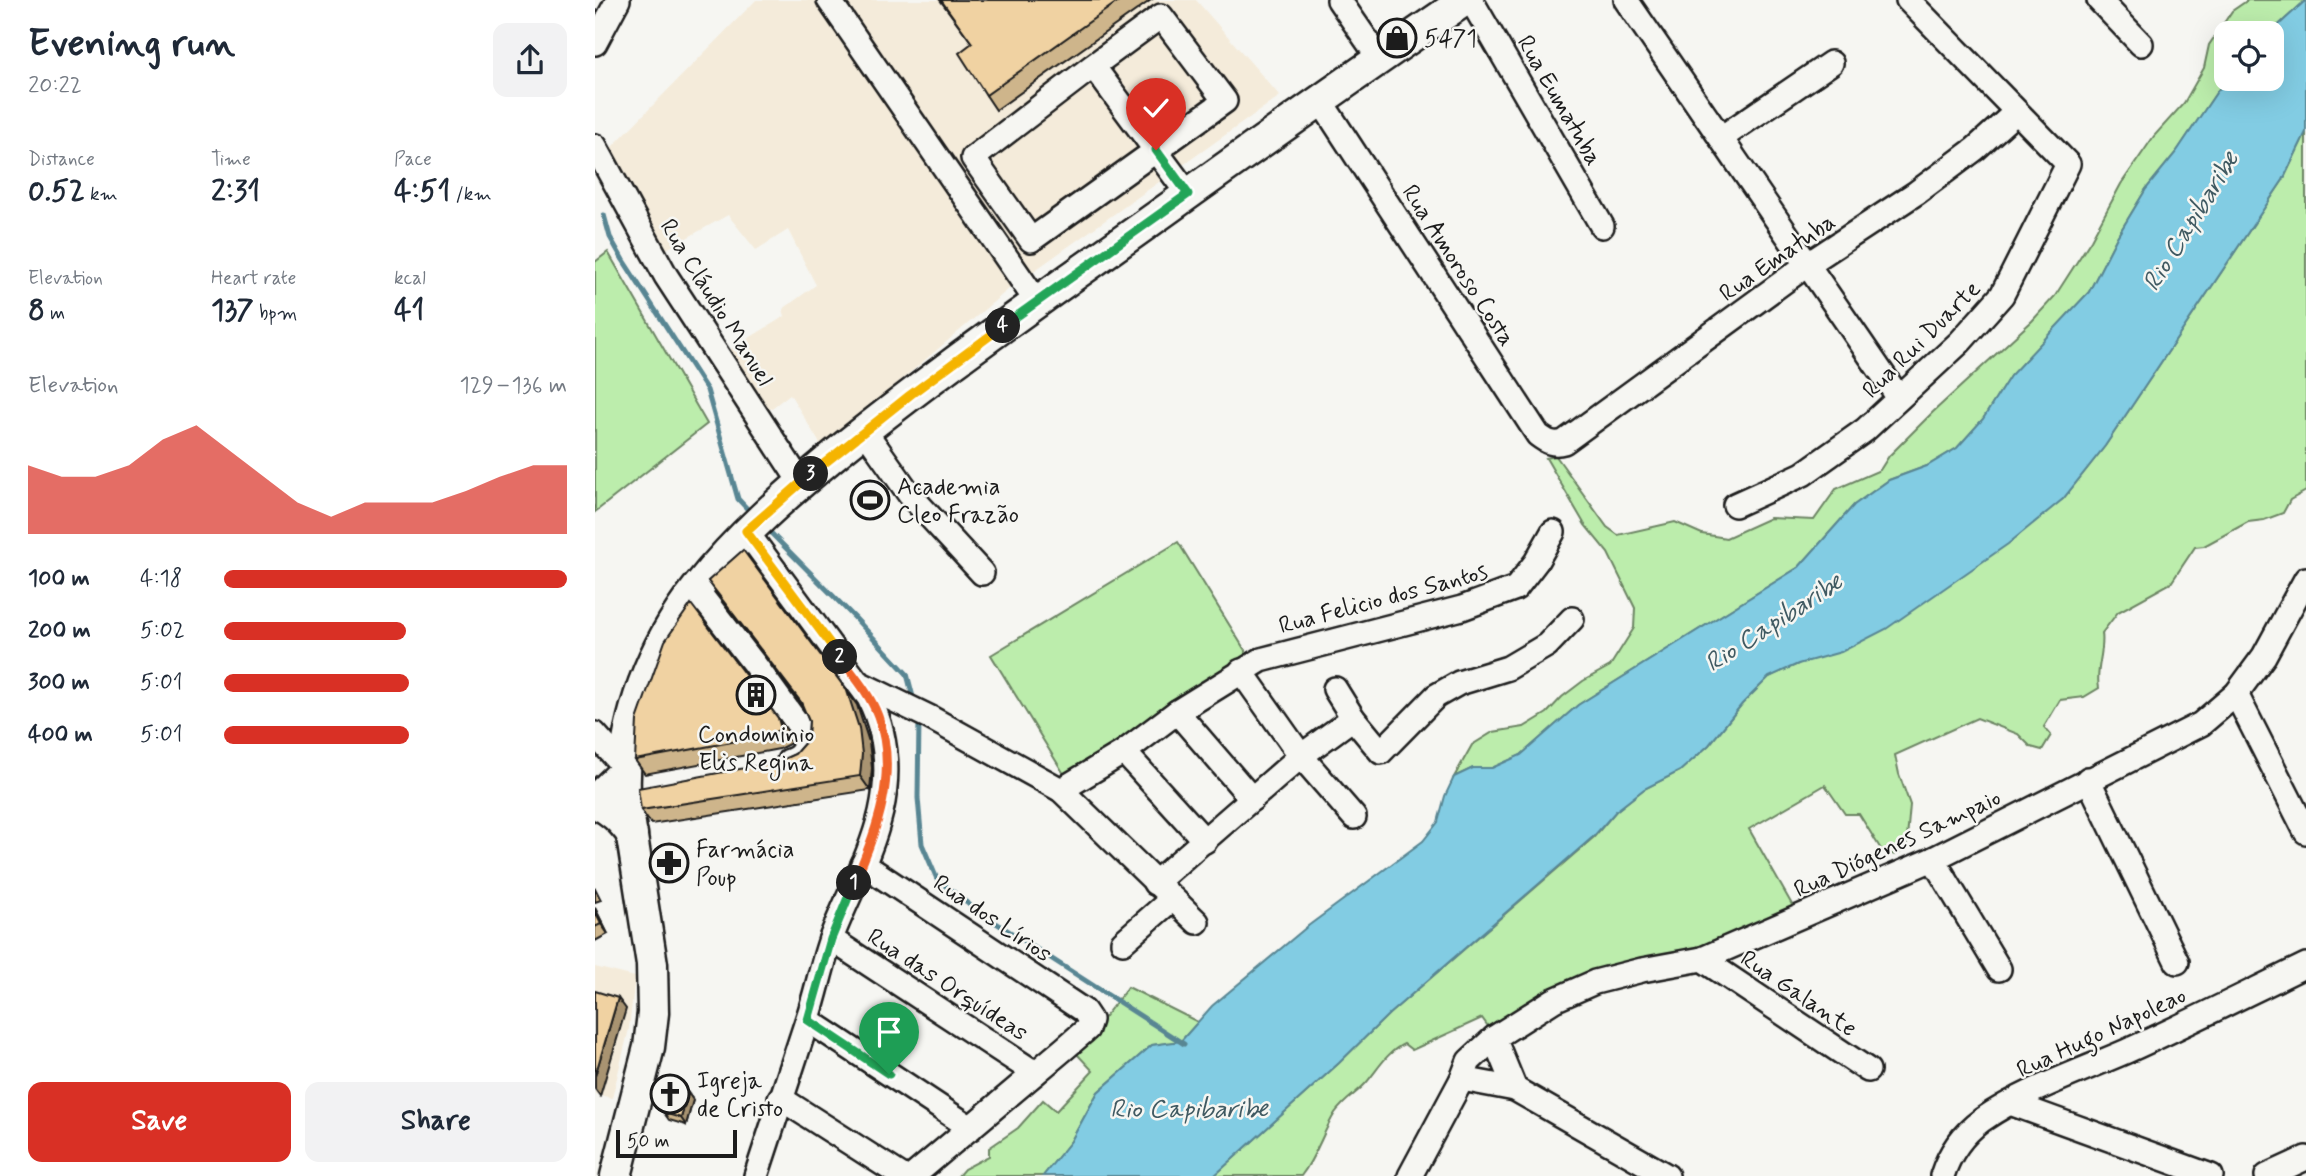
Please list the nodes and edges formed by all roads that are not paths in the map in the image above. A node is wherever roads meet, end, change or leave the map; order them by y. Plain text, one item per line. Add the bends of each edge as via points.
1 (618, 0) edge
2 (829, 0) edge
3 (1339, 0) edge
4 (1465, 0) edge
5 (1471, 0) edge
6 (1626, 0) edge
7 (1908, 0) edge
8 (2099, 0) edge
9 (595, 43) edge
10 (2141, 44) dead end
11 (1379, 58) junction
12 (1831, 63) dead end
13 (1093, 66) junction
14 (1320, 100) junction
15 (2016, 112) junction
16 (1721, 138) junction
17 (595, 146) edge
18 (1156, 150) junction
19 (1188, 194) junction
20 (1602, 226) dead end
21 (1808, 264) junction
22 (1037, 302) junction
23 (1899, 398) junction
24 (864, 430) junction
25 (1564, 442) joint
26 (801, 483) junction
27 (1735, 505) dead end
28 (754, 524) junction
29 (1553, 532) dead end
30 (982, 573) dead end
31 (2306, 579) edge
32 (696, 589) junction
33 (1572, 619) dead end
34 (1241, 671) junction
35 (859, 683) junction
36 (1335, 688) dead end
37 (2236, 694) junction
38 (1177, 712) junction
39 (1353, 718) junction
40 (595, 734) edge
41 (1124, 752) junction
42 (1301, 756) junction
43 (770, 766) edge
44 (2088, 779) junction
45 (631, 783) junction
46 (1062, 790) junction
47 (595, 795) edge
48 (1252, 799) junction
49 (595, 803) edge
50 (1354, 817) dead end
51 (2306, 832) edge
52 (632, 834) junction
53 (1205, 841) junction
54 (1933, 859) junction
55 (863, 864) junction
56 (1163, 891) junction
57 (1197, 922) dead end
58 (831, 939) junction
59 (1123, 942) dead end
60 (1702, 960) junction
61 (2177, 962) dead end
62 (2306, 965) edge
63 (1999, 969) dead end
64 (808, 1020) junction
65 (1494, 1038) junction
66 (1868, 1070) dead end
67 (1035, 1073) junction
68 (1462, 1079) junction
69 (1515, 1089) junction
70 (780, 1098) junction
71 (2010, 1103) junction
72 (971, 1128) junction
73 (2306, 1158) edge
74 (2278, 1174) edge
75 (616, 1176) edge
76 (756, 1176) edge
77 (902, 1176) edge
78 (913, 1176) edge
79 (1410, 1176) edge
80 (1667, 1176) edge
81 (1942, 1176) edge
82 (2211, 1176) edge

1 - 9 street
2 - 22 street
3 - 11 street
4 - 11 main road
5 - 20 street, Rua Eumatuba
6 - 16 street
7 - 15 street, Rua Rui Duarte
8 - 10 street
11 - 14 main road
12 - 16 street
13 - 18 street
13 - 18 street via 1161,16 1225,101
13 - 18 street via 973,158 1031,240
14 - 19 main road
14 - 25 street, Rua Amoroso Costa via 1538,435 1551,443
15 - 21 street, Rua Ematuba via 1916,193
15 - 23 street, Rua Rui Duarte via 2068,164 2002,295 1960,342
16 - 21 street
17 - 26 street, Rua Cláudio Manuel via 666,276
18 - 19 street
19 - 22 main road
21 - 23 street
21 - 25 street, Rua Ematuba
22 - 24 main road
23 - 27 street, Rua Rui Duarte via 1865,430 1803,474
24 - 26 main road
24 - 30 street via 909,495
26 - 28 main road
28 - 32 main road
28 - 35 street
29 - 34 street, Rua Felicio dos Santos via 1516,588 1402,625 1283,653
31 - 37 street, Rua Diógenes Sampaio via 2264,656
32 - 43 street via 806,734 803,752 796,759
32 - 45 main road via 650,665 636,709
33 - 39 street via 1547,645 1508,668 1458,683 1436,696 1381,752
34 - 38 street, Rua Felicio dos Santos
34 - 42 street
35 - 46 street
35 - 55 street via 878,715 886,744 881,810
36 - 39 street
37 - 44 street, Rua Diógenes Sampaio via 2201,724
37 - 51 street
38 - 41 street, Rua Felicio dos Santos
38 - 48 street
39 - 42 street
40 - 45 street
41 - 46 street, Rua Felicio dos Santos
41 - 53 street
42 - 48 street
42 - 50 street
44 - 54 street, Rua Diógenes Sampaio
44 - 61 street
45 - 47 street
45 - 52 main road
46 - 56 street
48 - 53 street
49 - 52 main road via 621,819
52 - 75 main road via 652,964 653,1013 649,1047
53 - 56 street
54 - 60 street, Rua Diógenes Sampaio
54 - 63 street
55 - 58 street
55 - 67 street, Rua dos Lírios via 1084,1012 1090,1020 1087,1029
56 - 57 street
56 - 59 street
58 - 64 street
58 - 67 street, Rua das Orquídeas
60 - 65 street, Rua Diógenes Sampaio via 1595,982 1554,1000
60 - 66 street, Rua Galante
62 - 71 street, Rua Hugo Napoleao
64 - 70 street
64 - 72 street
65 - 68 street, Rua Diógenes Sampaio via 1469,1061
65 - 69 street
67 - 72 street
68 - 69 street
68 - 79 street, Rua Diógenes Sampaio
69 - 80 street
70 - 76 street
70 - 77 street
71 - 81 street, Rua Hugo Napoleao via 1966,1134 1948,1158
71 - 82 street
72 - 78 street
73 - 74 street

